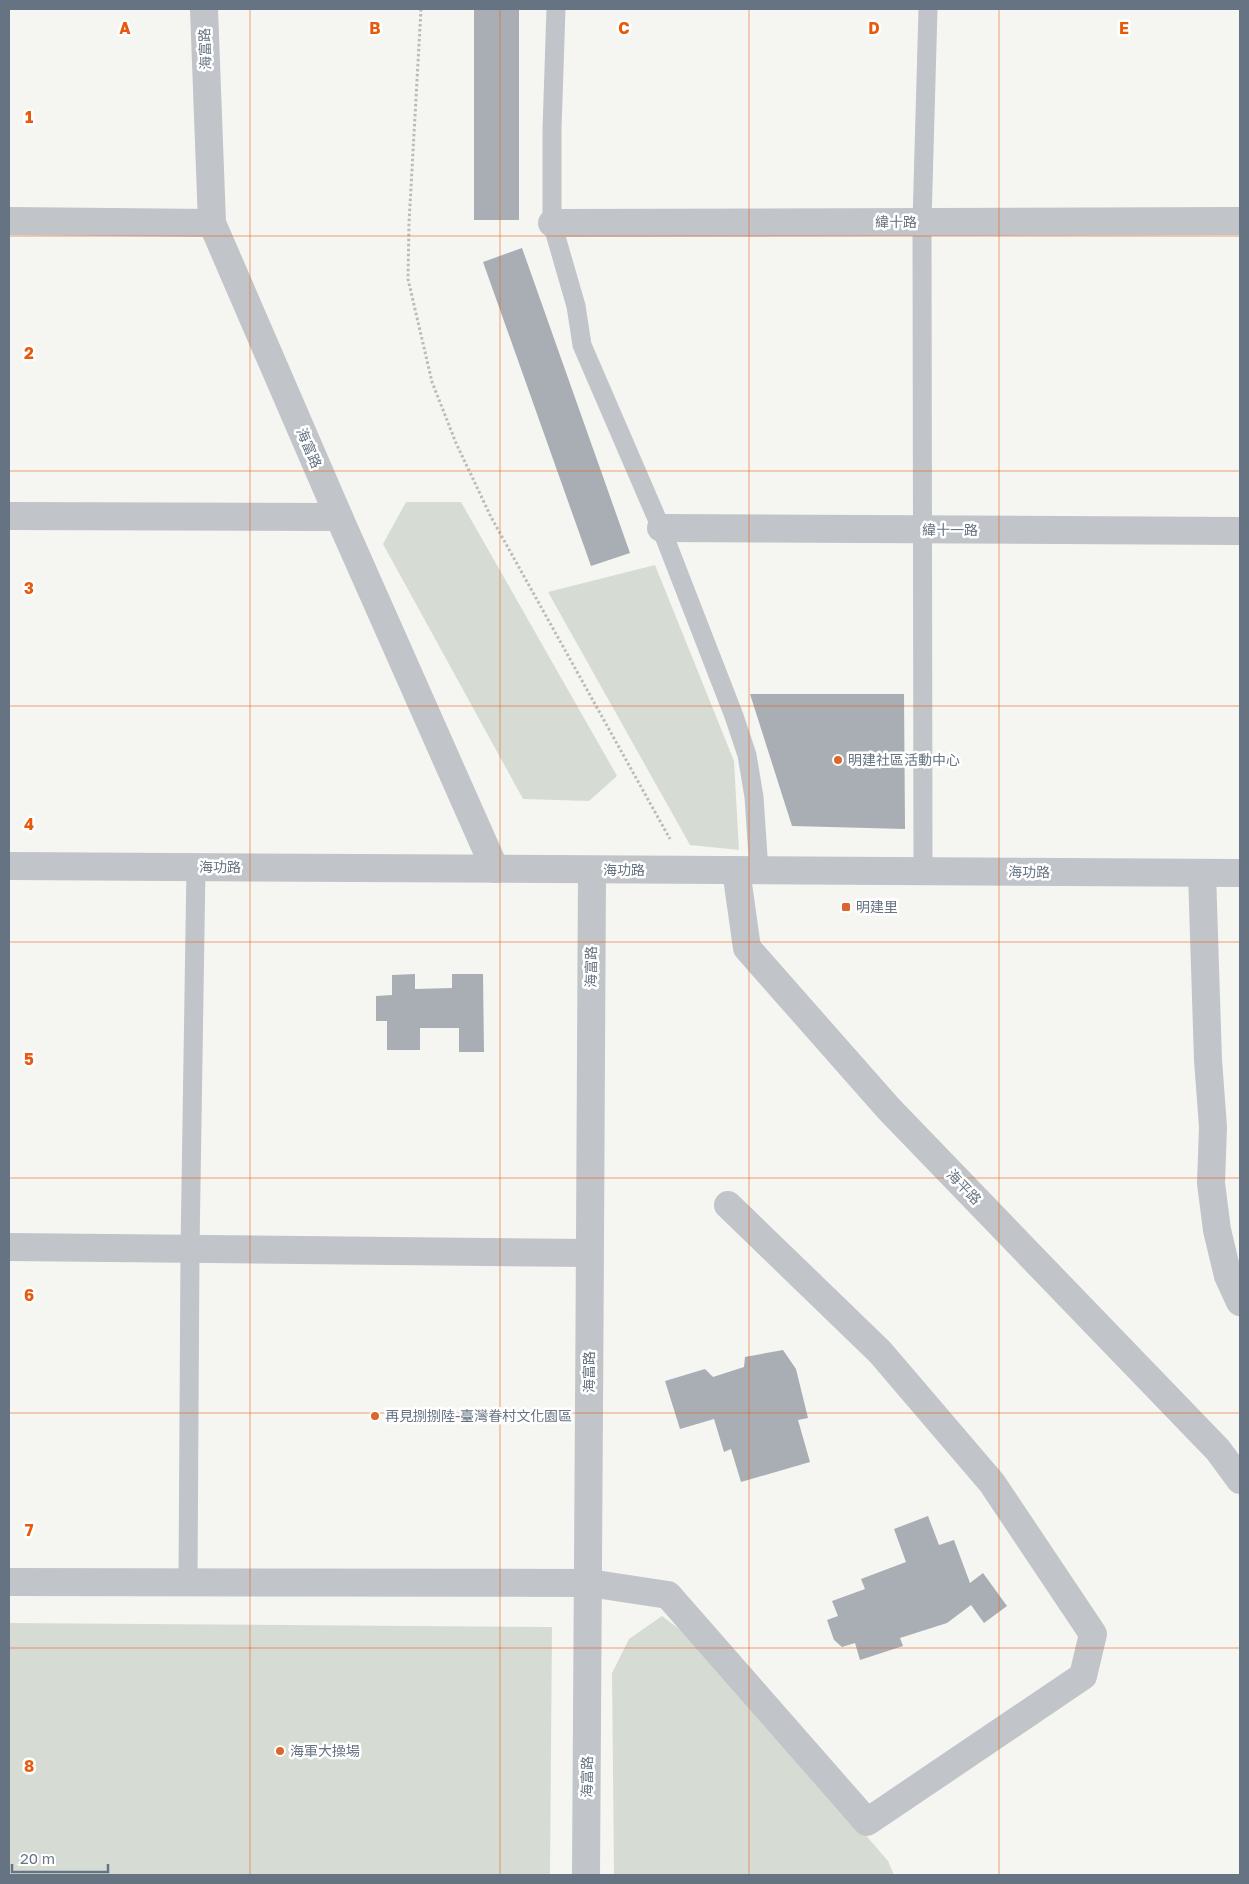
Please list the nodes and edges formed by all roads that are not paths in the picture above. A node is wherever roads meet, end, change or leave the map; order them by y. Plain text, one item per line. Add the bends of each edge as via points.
1 (204, 9) edge
2 (556, 9) edge
3 (928, 9) edge
4 (9, 221) edge
5 (1240, 221) edge
6 (922, 222) junction
7 (212, 223) junction
8 (552, 223) junction
9 (9, 516) edge
10 (339, 517) junction
11 (661, 528) junction
12 (924, 530) junction
13 (1240, 530) edge
14 (9, 866) edge
15 (196, 867) junction
16 (495, 869) junction
17 (592, 870) junction
18 (747, 870) junction
19 (922, 871) junction
20 (1202, 873) junction
21 (1240, 874) edge
22 (728, 1205) dead end
23 (9, 1247) edge
24 (190, 1249) junction
25 (589, 1253) junction
26 (1240, 1302) edge
27 (1240, 1480) edge
28 (9, 1582) edge
29 (188, 1582) junction
30 (589, 1583) junction
31 (586, 1875) edge

1 - 7 street, 海富路
2 - 8 lane
3 - 6 lane
4 - 7 street
5 - 6 street, 緯十路
6 - 8 street, 緯十路
6 - 12 lane
7 - 10 street, 海富路
8 - 11 lane via 576,306 582,345
9 - 10 street
10 - 16 street, 海富路
11 - 12 street, 緯十一路
11 - 18 lane via 747,755 754,797
12 - 13 street, 緯十一路
12 - 19 lane
14 - 15 street, 海功路
15 - 16 street, 海功路
15 - 24 lane
16 - 17 street, 海功路
17 - 18 street, 海功路
17 - 25 street, 海富路
18 - 19 street, 海功路
18 - 27 street, 海平路 via 747,948 889,1109 1218,1450
19 - 20 street, 海功路
20 - 21 street, 海功路
20 - 26 street via 1213,1126 1211,1183 1217,1230 1228,1276
22 - 30 street via 880,1352 992,1483 1093,1634 1083,1676 867,1822 668,1595
23 - 24 street
24 - 25 street
24 - 29 lane
25 - 30 street, 海富路
28 - 29 street
29 - 30 street
30 - 31 street, 海富路

